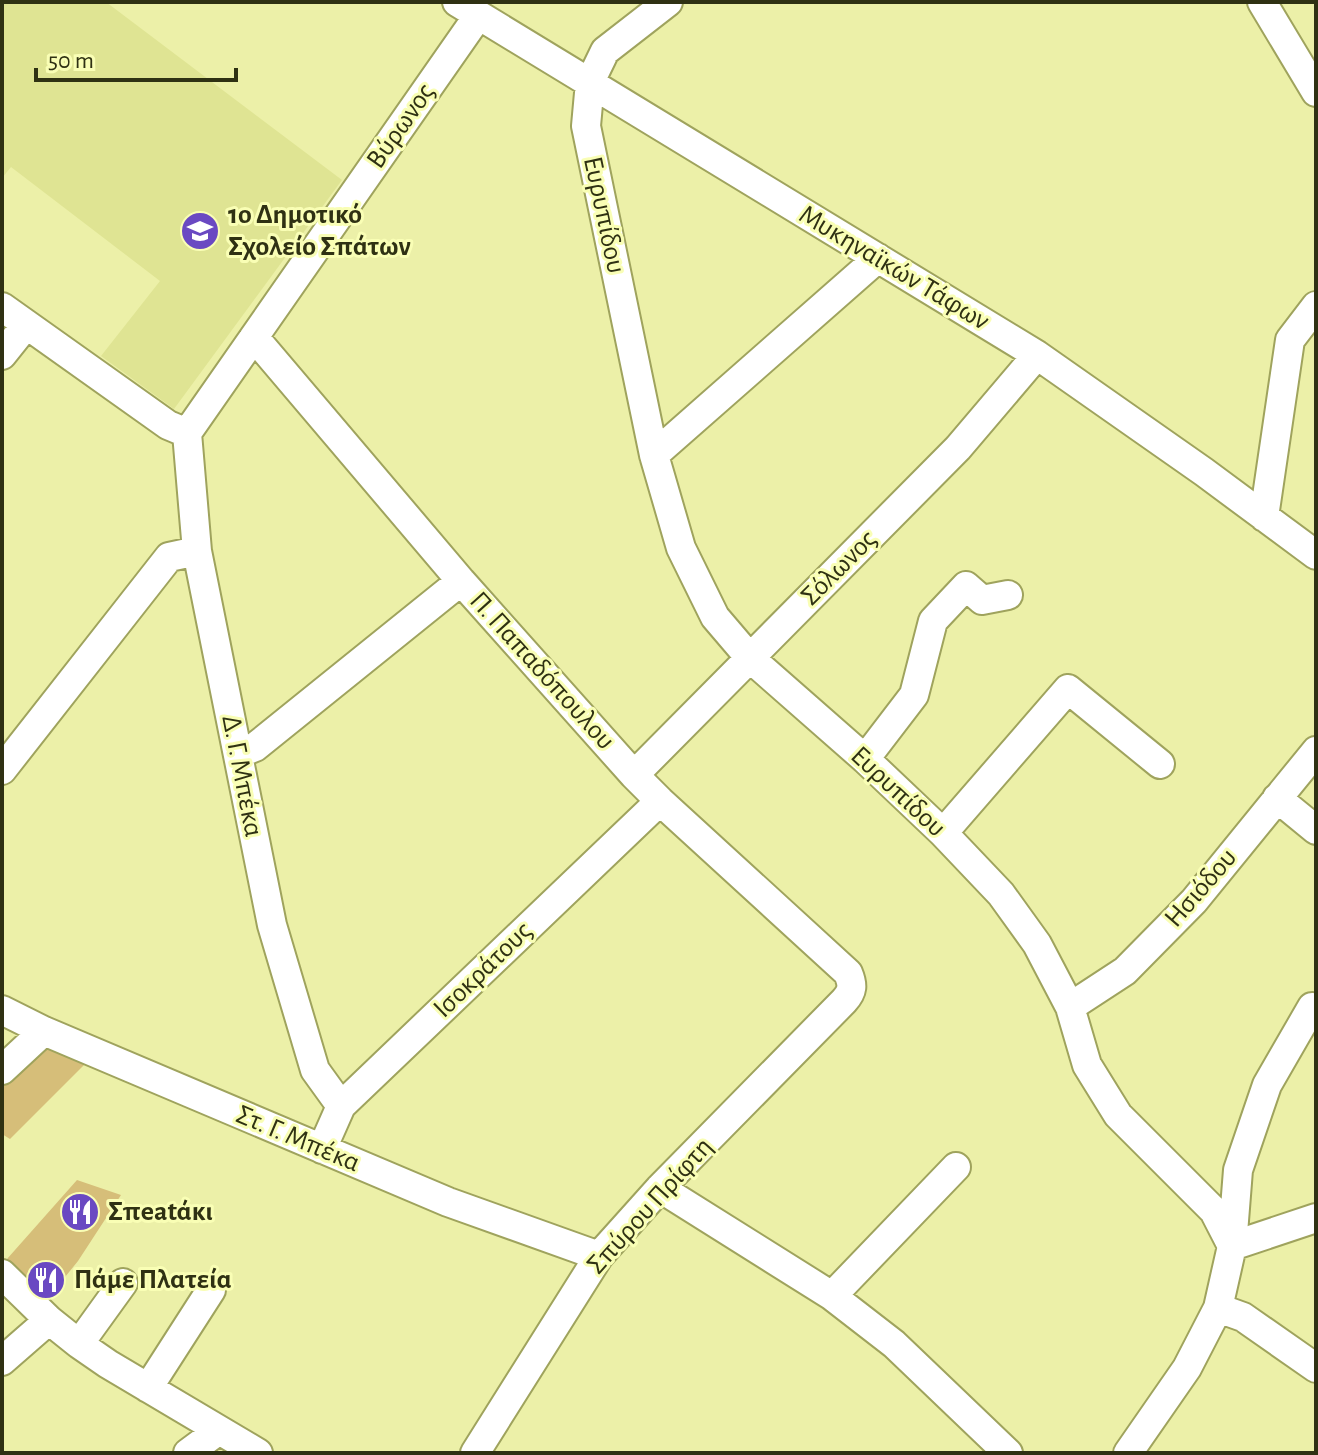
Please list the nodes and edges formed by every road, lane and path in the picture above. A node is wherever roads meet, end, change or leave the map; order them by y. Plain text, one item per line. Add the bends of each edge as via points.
1 (668, 2) edge
2 (1262, 2) edge
3 (467, 9) edge
4 (590, 82) junction
5 (1316, 92) edge
6 (878, 258) junction
7 (1316, 306) edge
8 (2, 307) edge
9 (26, 325) junction
10 (254, 337) junction
11 (2, 355) edge
12 (1037, 355) junction
13 (187, 433) junction
14 (654, 455) junction
15 (1264, 517) junction
16 (197, 551) junction
17 (1316, 555) edge
18 (461, 581) junction
19 (1008, 595) dead end
20 (750, 658) junction
21 (1316, 751) edge
22 (238, 754) junction
23 (865, 759) junction
24 (1160, 764) dead end
25 (2, 770) edge
26 (634, 775) junction
27 (1277, 798) junction
28 (660, 801) junction
29 (1316, 830) edge
30 (943, 833) junction
31 (852, 983) joint
32 (1070, 1007) junction
33 (1312, 1007) dead end
34 (2, 1010) edge
35 (44, 1031) junction
36 (2, 1070) edge
37 (341, 1106) junction
38 (322, 1149) junction
39 (956, 1167) dead end
40 (660, 1188) junction
41 (1316, 1218) edge
42 (1232, 1246) junction
43 (599, 1256) junction
44 (2, 1274) edge
45 (123, 1283) dead end
46 (211, 1290) dead end
47 (832, 1296) junction
48 (1218, 1308) junction
49 (49, 1320) junction
50 (79, 1344) junction
51 (2, 1361) edge
52 (1316, 1368) edge
53 (148, 1388) junction
54 (219, 1430) junction
55 (188, 1453) edge
56 (258, 1453) edge
57 (475, 1453) edge
58 (1008, 1453) edge
59 (1128, 1453) edge

1 - 4 street via 605,51
2 - 5 street
3 - 4 street, Μυκηναϊκών Τάφων
3 - 10 street, Βύρωνος
4 - 6 street, Μυκηναϊκών Τάφων
4 - 14 street, Ευρυπίδου via 586,126
6 - 12 street, Μυκηναϊκών Τάφων
6 - 14 street
7 - 15 street via 1290,340
8 - 9 street
9 - 11 street
9 - 13 street
10 - 13 street, Βύρωνος
10 - 18 street, Π. Παπαδόπουλου
12 - 15 street, Μυκηναϊκών Τάφων
12 - 20 street, Σόλωνος via 958,448
13 - 16 street, Δ. Γ. Μπέκα
14 - 20 street, Ευρυπίδου via 681,548 715,617
15 - 17 street, Μυκηναϊκών Τάφων
16 - 22 street, Δ. Γ. Μπέκα
16 - 25 street via 169,557
18 - 22 street via 255,747
18 - 26 street, Π. Παπαδόπουλου
19 - 23 street via 982,600 966,586 933,621 914,695
20 - 23 street, Ευρυπίδου
20 - 26 street, Σόλωνος
21 - 27 street, Ησιόδου
22 - 37 street, Δ. Γ. Μπέκα via 272,925 315,1070
23 - 30 street, Ευρυπίδου
24 - 30 street via 1068,689
26 - 28 street, Π. Παπαδόπουλου
27 - 29 street
27 - 32 street, Ησιόδου via 1194,901 1135,961
28 - 31 street, Π. Παπαδόπουλου via 848,973
28 - 37 street, Ισοκράτους
30 - 32 street, Ευρυπίδου via 1001,894 1037,944
31 - 40 street, Σπύρου Πρίφτη via 851,994
32 - 42 street, Ευρυπίδου via 1087,1065 1118,1115 1214,1211
33 - 42 street via 1267,1085 1238,1170
34 - 35 street, Στ. Γ. Μπέκα
35 - 36 street
35 - 38 street, Στ. Γ. Μπέκα
37 - 38 street, Ισοκράτους
38 - 43 street, Στ. Γ. Μπέκα via 448,1202
39 - 47 street
40 - 43 street, Σπύρου Πρίφτη
40 - 47 street
41 - 42 street
42 - 48 street
43 - 57 street, Σπύρου Πρίφτη
44 - 49 street
45 - 50 street
46 - 53 street
47 - 58 street via 894,1344
48 - 52 street via 1243,1317
48 - 59 street via 1187,1368
49 - 50 street
49 - 51 street
50 - 53 street
53 - 54 street
54 - 55 street
54 - 56 street

